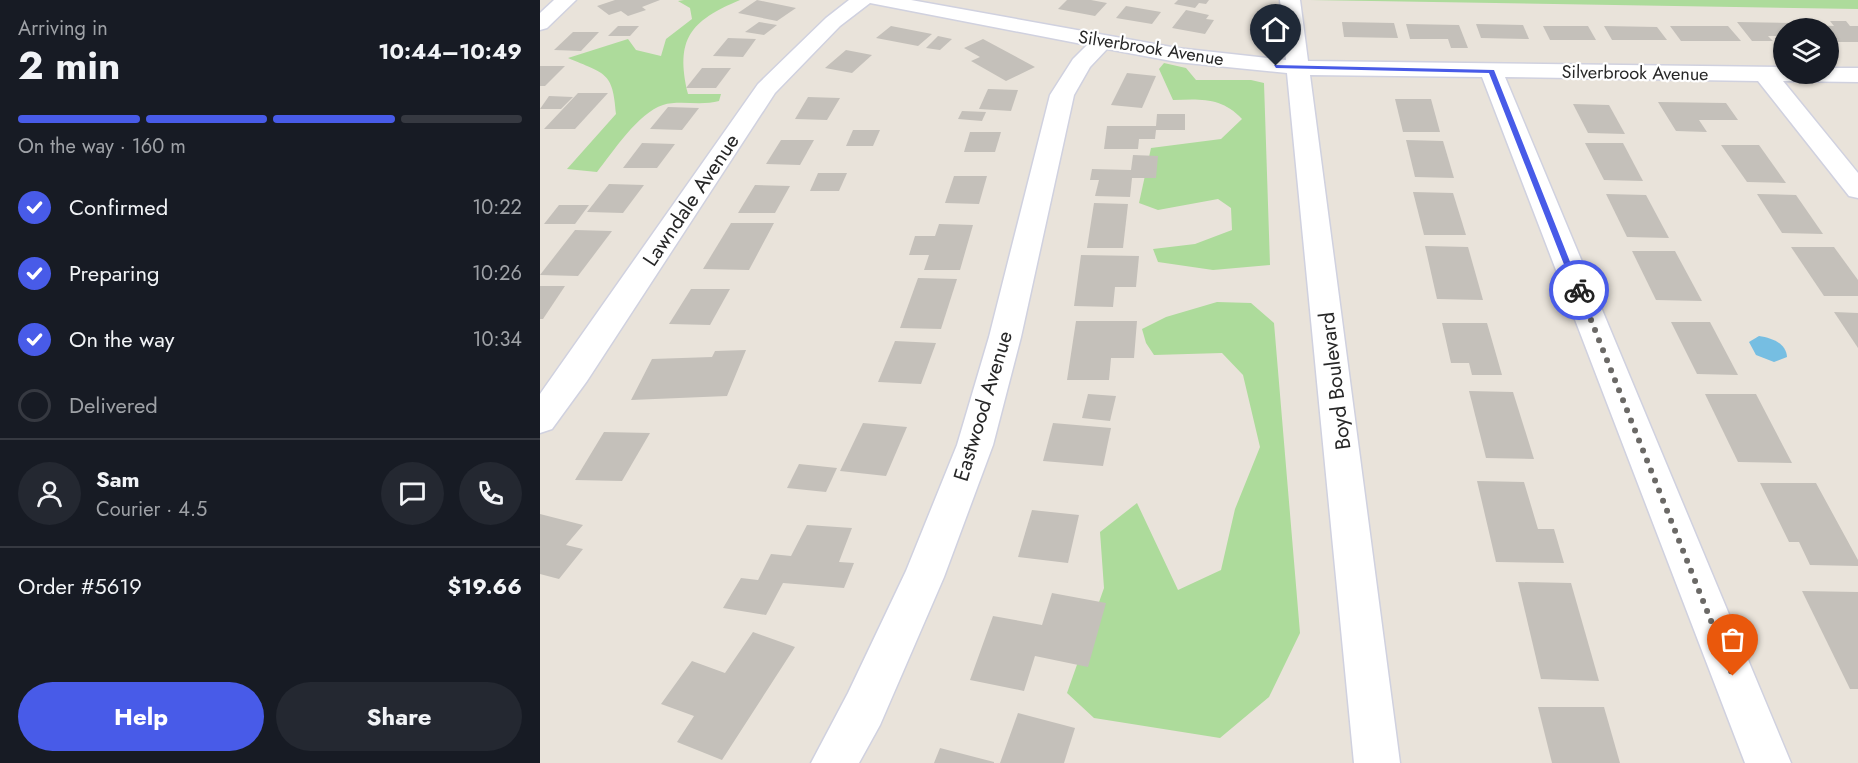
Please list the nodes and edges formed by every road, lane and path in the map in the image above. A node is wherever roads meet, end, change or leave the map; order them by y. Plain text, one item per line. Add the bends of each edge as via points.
1 (566, 0) edge
2 (862, 0) edge
3 (878, 0) edge
4 (1290, 0) edge
5 (540, 24) edge
6 (1102, 41) junction
7 (1299, 68) junction
8 (1491, 71) junction
9 (1765, 74) junction
10 (1858, 75) edge
11 (1858, 190) edge
12 (540, 419) edge
13 (834, 763) edge
14 (1377, 763) edge
15 (1768, 763) edge

1 - 5 street
2 - 12 street, Lawndale Avenue via 833,22 766,89
3 - 6 street, Silverbrook Avenue
4 - 7 street, Boyd Boulevard
6 - 7 street, Silverbrook Avenue via 1177,55
6 - 13 street, Eastwood Avenue via 1081,64 1062,95 1005,337 975,445 924,577 864,709
7 - 8 street, Silverbrook Avenue
7 - 14 street, Boyd Boulevard
8 - 9 street, Silverbrook Avenue
8 - 15 street
9 - 10 street, Silverbrook Avenue
9 - 11 street

